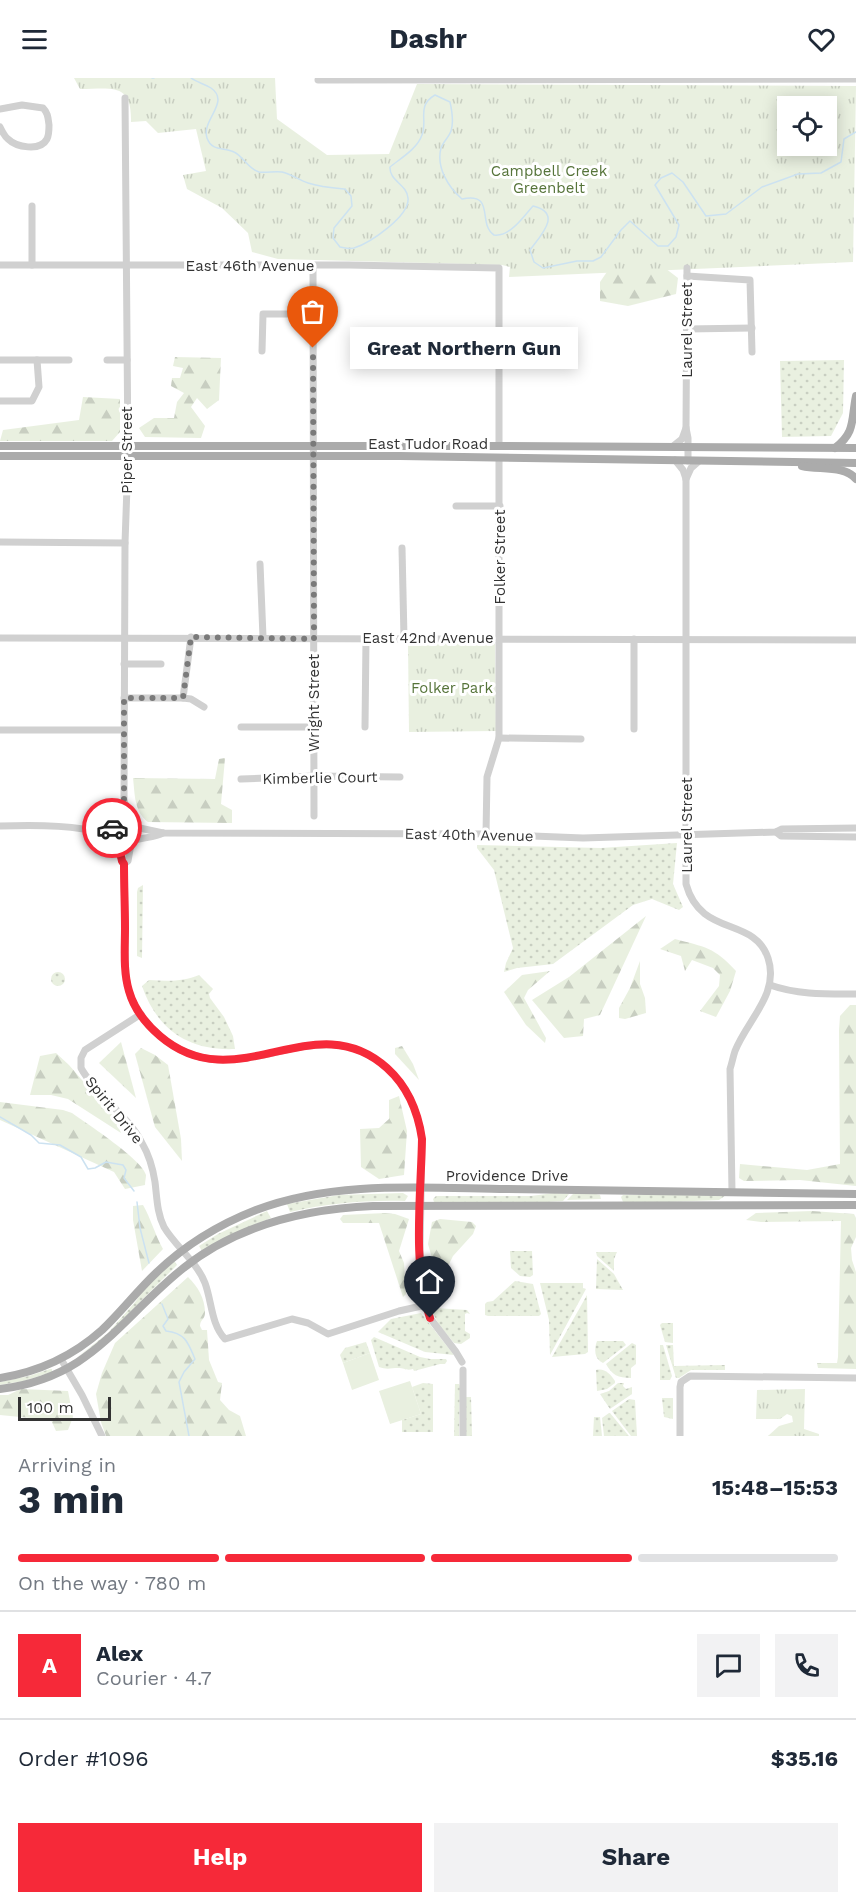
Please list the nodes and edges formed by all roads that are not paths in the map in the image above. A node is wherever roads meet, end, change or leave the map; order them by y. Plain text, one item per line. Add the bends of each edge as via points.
1 (364, 78) edge
2 (498, 78) edge
3 (856, 79) edge
4 (318, 80) dead end
5 (125, 98) dead end
6 (0, 109) edge
7 (0, 127) edge
8 (32, 206) dead end
9 (0, 265) edge
10 (32, 265) junction
11 (126, 266) junction
12 (313, 266) junction
13 (313, 314) junction
14 (752, 328) junction
15 (687, 329) junction
16 (262, 351) dead end
17 (752, 352) dead end
18 (0, 360) edge
19 (37, 360) junction
20 (69, 360) dead end
21 (107, 360) dead end
22 (127, 360) junction
23 (856, 396) edge
24 (0, 401) edge
25 (686, 428) junction
26 (128, 445) junction
27 (0, 446) edge
28 (313, 446) junction
29 (499, 446) junction
30 (528, 446) junction
31 (672, 447) junction
32 (688, 447) junction
33 (835, 448) junction
34 (856, 448) edge
35 (0, 456) edge
36 (312, 457) junction
37 (467, 457) junction
38 (128, 458) junction
39 (500, 458) junction
40 (675, 460) junction
41 (688, 461) junction
42 (699, 461) junction
43 (790, 463) junction
44 (856, 463) edge
45 (686, 479) junction
46 (856, 479) edge
47 (456, 506) dead end
48 (500, 506) junction
49 (0, 542) edge
50 (125, 543) junction
51 (402, 548) dead end
52 (260, 564) dead end
53 (124, 637) junction
54 (191, 637) junction
55 (263, 637) junction
56 (0, 638) edge
57 (404, 638) junction
58 (500, 638) junction
59 (686, 638) junction
60 (314, 639) junction
61 (366, 639) junction
62 (634, 639) junction
63 (856, 640) edge
64 (124, 664) junction
65 (160, 664) dead end
66 (124, 698) junction
67 (183, 698) junction
68 (204, 706) dead end
69 (241, 727) dead end
70 (315, 727) junction
71 (365, 728) dead end
72 (634, 729) dead end
73 (0, 730) edge
74 (123, 730) junction
75 (499, 738) junction
76 (581, 739) dead end
77 (314, 776) junction
78 (400, 777) dead end
79 (241, 779) dead end
80 (124, 801) junction
81 (314, 816) dead end
82 (116, 822) junction
83 (133, 824) junction
84 (0, 826) edge
85 (856, 828) edge
86 (87, 829) junction
87 (776, 832) junction
88 (163, 833) junction
89 (486, 834) junction
90 (687, 834) junction
91 (856, 837) edge
92 (115, 842) junction
93 (132, 843) junction
94 (124, 864) junction
95 (770, 985) junction
96 (856, 994) edge
97 (141, 1014) junction
98 (421, 1188) junction
99 (611, 1190) junction
100 (732, 1192) junction
101 (856, 1194) edge
102 (421, 1205) junction
103 (856, 1205) edge
104 (611, 1206) junction
105 (699, 1206) junction
106 (183, 1250) junction
107 (192, 1262) junction
108 (426, 1305) junction
109 (61, 1359) junction
110 (67, 1370) junction
111 (0, 1378) edge
112 (856, 1378) edge
113 (0, 1389) edge
114 (102, 1436) edge
115 (463, 1436) edge
116 (680, 1436) edge

1 - 2 street
1 - 4 street
2 - 3 street
5 - 11 street, Piper Street
6 - 7 street via 22,105 43,108 48,117 48,139 36,147 26,146 10,142
8 - 10 street
9 - 10 street, East 46th Avenue
10 - 11 street, East 46th Avenue
11 - 12 street, East 46th Avenue
11 - 22 street, Piper Street
12 - 13 street, Wright Street
12 - 29 street, East 46th Avenue via 499,268
13 - 16 street via 263,314
13 - 28 street, Wright Street
14 - 15 street
14 - 15 street, Laurel Street via 750,280 687,272
14 - 17 street
15 - 25 street, Laurel Street
18 - 19 street
19 - 20 street
19 - 24 street via 39,387 32,401
21 - 22 street
22 - 26 street, Piper Street
23 - 33 main road via 850,433
25 - 31 street
25 - 32 street, Laurel Street
26 - 27 main road, East Tudor Road
26 - 28 main road, East Tudor Road
26 - 38 street, Piper Street
28 - 29 main road, East Tudor Road
28 - 36 street, Wright Street
29 - 30 main road, East Tudor Road
29 - 37 main road via 495,451 471,452
30 - 31 main road, East Tudor Road
30 - 39 main road
31 - 32 main road, East Tudor Road
32 - 33 main road, East Tudor Road
32 - 41 street, Laurel Street
33 - 34 main road, East Tudor Road
35 - 38 main road, East Tudor Road
36 - 37 main road, East Tudor Road
36 - 38 main road, East Tudor Road
36 - 60 street, Wright Street
37 - 39 main road, East Tudor Road
38 - 50 street, Piper Street
39 - 40 main road, East Tudor Road
39 - 48 street, Folker Street
40 - 41 main road, East Tudor Road
40 - 45 street
41 - 42 main road, East Tudor Road
42 - 43 main road, East Tudor Road
42 - 45 street
43 - 44 main road, East Tudor Road
43 - 46 main road via 846,471
45 - 59 street, Laurel Street
47 - 48 street
48 - 58 street, Folker Street
49 - 50 street
50 - 53 street, Piper Street
51 - 57 street
52 - 55 street
53 - 54 street, East 42nd Avenue
53 - 56 street, East 42nd Avenue
53 - 64 street, Piper Street
54 - 55 street, East 42nd Avenue
54 - 67 street
55 - 60 street, East 42nd Avenue
57 - 58 street, East 42nd Avenue
57 - 61 street, East 42nd Avenue
58 - 62 street, East 42nd Avenue
58 - 75 street, Folker Street
59 - 62 street, East 42nd Avenue
59 - 63 street, East 42nd Avenue
59 - 90 street, Laurel Street
60 - 61 street, East 42nd Avenue
60 - 70 street, Wright Street
61 - 71 street
62 - 72 street
64 - 65 street
64 - 66 street, Piper Street
66 - 67 street
66 - 74 street, Piper Street
67 - 68 street
69 - 70 street
70 - 77 street, Wright Street
73 - 74 street
74 - 80 street, Piper Street
75 - 76 street
75 - 89 street, Folker Street via 487,777
77 - 78 street, Kimberlie Court
77 - 79 street, Kimberlie Court
77 - 81 street, Wright Street
80 - 82 street, Piper Street
80 - 83 street, Piper Street
82 - 83 street via 125,820
82 - 86 street
82 - 92 street, Piper Street via 111,830
83 - 88 street, East 40th Avenue
83 - 93 street, Piper Street via 137,833
84 - 86 street
85 - 87 street, East 40th Avenue
86 - 92 street
87 - 90 street, East 40th Avenue
87 - 91 street, East 40th Avenue via 781,836
88 - 89 street, East 40th Avenue
88 - 93 street, East 40th Avenue
89 - 90 street, East 40th Avenue via 583,838
90 - 95 street, Laurel Street via 689,895 706,915 754,936 770,964
92 - 93 street via 125,846
92 - 94 street, Piper Street
93 - 94 street, Piper Street
94 - 97 street, Piper Street via 125,962 129,991
95 - 96 street via 814,994
95 - 100 street via 730,1069
97 - 98 street, Piper Street via 174,1047 211,1060 236,1060 313,1044 332,1044 380,1061 402,1085 417,1114 422,1139
97 - 106 street, Spirit Drive via 85,1050 80,1064 141,1140 153,1174 158,1210 165,1228
98 - 99 main road, Providence Drive
98 - 102 street, Piper Street
98 - 106 main road, Providence Drive via 340,1191 282,1201 228,1223
99 - 100 main road, Providence Drive
99 - 104 main road
100 - 101 main road, Providence Drive
100 - 105 main road via 726,1200
102 - 104 main road, Providence Drive
102 - 107 main road, Providence Drive via 303,1213 255,1228
102 - 108 street, Piper Street via 421,1270
103 - 105 main road, Providence Drive
104 - 105 main road, Providence Drive
106 - 107 street, Spirit Drive
106 - 109 main road, Providence Drive via 156,1272 103,1329
107 - 108 street, Spirit Drive via 204,1281 225,1339 292,1319 328,1334
107 - 110 main road, Providence Drive via 101,1346
108 - 115 street via 430,1318 461,1363
109 - 110 street
109 - 111 main road, Providence Drive
110 - 113 main road, Providence Drive via 33,1383
110 - 114 street
112 - 116 street via 690,1376 680,1387

